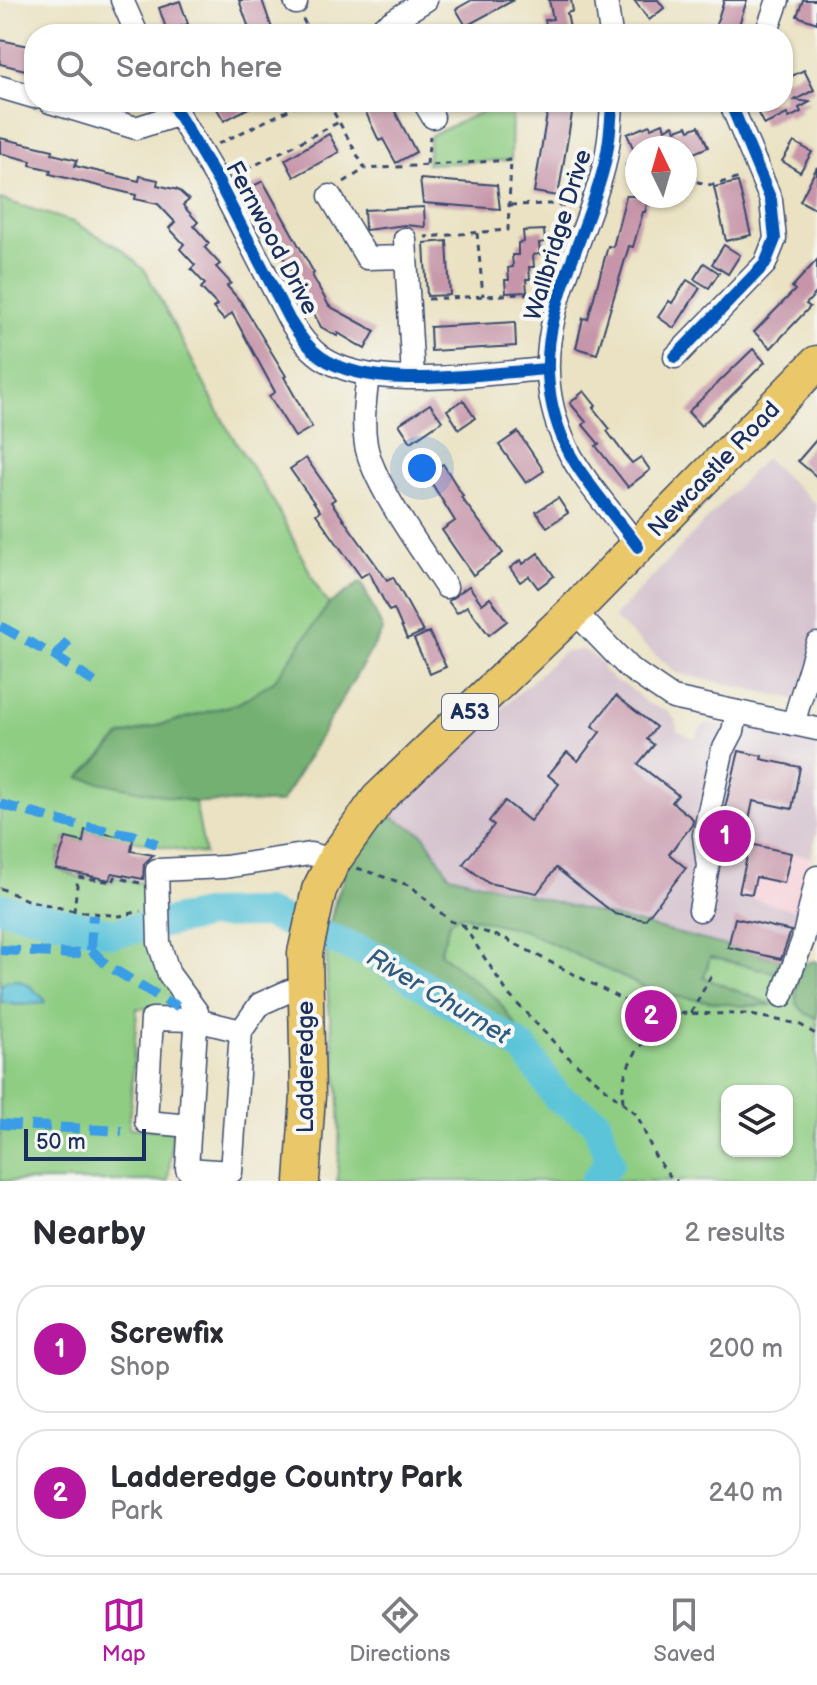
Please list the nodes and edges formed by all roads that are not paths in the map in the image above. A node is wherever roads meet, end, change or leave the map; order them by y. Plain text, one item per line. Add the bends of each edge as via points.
1 (122, 0) edge
2 (426, 0) edge
3 (606, 0) edge
4 (778, 0) edge
5 (133, 24) edge
6 (388, 24) edge
7 (610, 24) edge
8 (770, 24) edge
9 (0, 87) edge
10 (24, 94) edge
11 (83, 112) edge
12 (166, 112) edge
13 (176, 112) edge
14 (611, 112) edge
15 (734, 112) edge
16 (330, 196) road end
17 (675, 357) dead end
18 (817, 363) edge
19 (547, 369) junction
20 (368, 376) junction
21 (413, 377) junction
22 (638, 547) junction
23 (446, 587) dead end
24 (574, 611) junction
25 (817, 644) edge
26 (737, 712) junction
27 (793, 724) junction
28 (817, 729) edge
29 (327, 875) junction
30 (817, 877) edge
31 (700, 910) dead end
32 (305, 991) junction
33 (782, 996) dead end
34 (196, 1016) junction
35 (241, 1031) junction
36 (190, 1126) junction
37 (302, 1181) edge

1 - 5 street
2 - 6 street
3 - 7 street
4 - 8 street
9 - 10 street
11 - 12 street via 136,128
13 - 20 street, Fernwood Drive via 303,341 322,358
14 - 19 street, Wallbridge Drive via 602,174 552,317
15 - 17 street via 774,213 775,239 765,264
16 - 21 street via 367,258 405,248
18 - 22 highway, Newcastle Road / A53
19 - 21 street, Fernwood Drive
19 - 22 street, Wallbridge Drive via 555,415 569,451
20 - 21 street, Fernwood Drive
20 - 23 street via 369,456
22 - 24 highway, Newcastle Road / A53
24 - 26 street via 629,668 673,698
24 - 29 highway, Newcastle Road / A53 via 378,799
25 - 27 street
26 - 27 street
26 - 31 street via 722,752 704,835 708,866
27 - 28 street
29 - 32 highway, Ladderedge / A53 via 305,953
29 - 34 street via 310,854 225,867 157,870 153,885 159,943 169,974
30 - 33 street via 803,940
32 - 35 street via 289,991 260,1004
32 - 37 highway, Ladderedge / A53 via 308,1096
34 - 35 street
34 - 36 street
34 - 36 street via 152,1019 146,1122
35 - 36 street via 231,1172 187,1169

